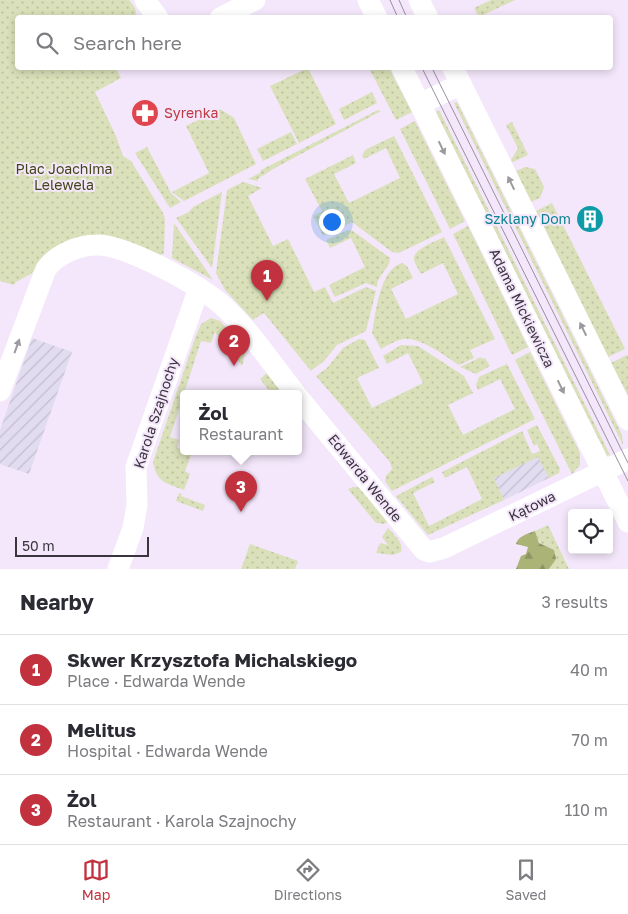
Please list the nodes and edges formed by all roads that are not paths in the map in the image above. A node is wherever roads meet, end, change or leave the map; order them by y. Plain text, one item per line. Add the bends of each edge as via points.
1 (145, 0) edge
2 (256, 0) edge
3 (368, 0) edge
4 (419, 0) edge
5 (156, 15) edge
6 (226, 15) edge
7 (376, 15) edge
8 (426, 15) edge
9 (403, 70) edge
10 (457, 76) edge
11 (420, 104) junction
12 (199, 288) junction
13 (293, 390) edge
14 (0, 391) edge
15 (302, 402) edge
16 (628, 420) edge
17 (628, 459) edge
18 (603, 472) junction
19 (628, 522) edge
20 (435, 552) joint
21 (118, 569) edge

1 - 5 street
2 - 6 street
3 - 7 street
4 - 8 street
9 - 11 street, Adama Mickiewicza
10 - 11 street
16 -> 10 street
11 -> 18 street, Adama Mickiewicza
12 - 13 street via 240,323
14 -> 12 street via 46,270 52,262 77,248 96,244 112,247 166,269
12 - 21 street, Karola Szajnochy via 136,467 132,528
15 - 20 street, Edwarda Wende via 424,550
17 - 18 street, Kątowa
18 - 19 street, Adama Mickiewicza
18 - 20 street, Kątowa

